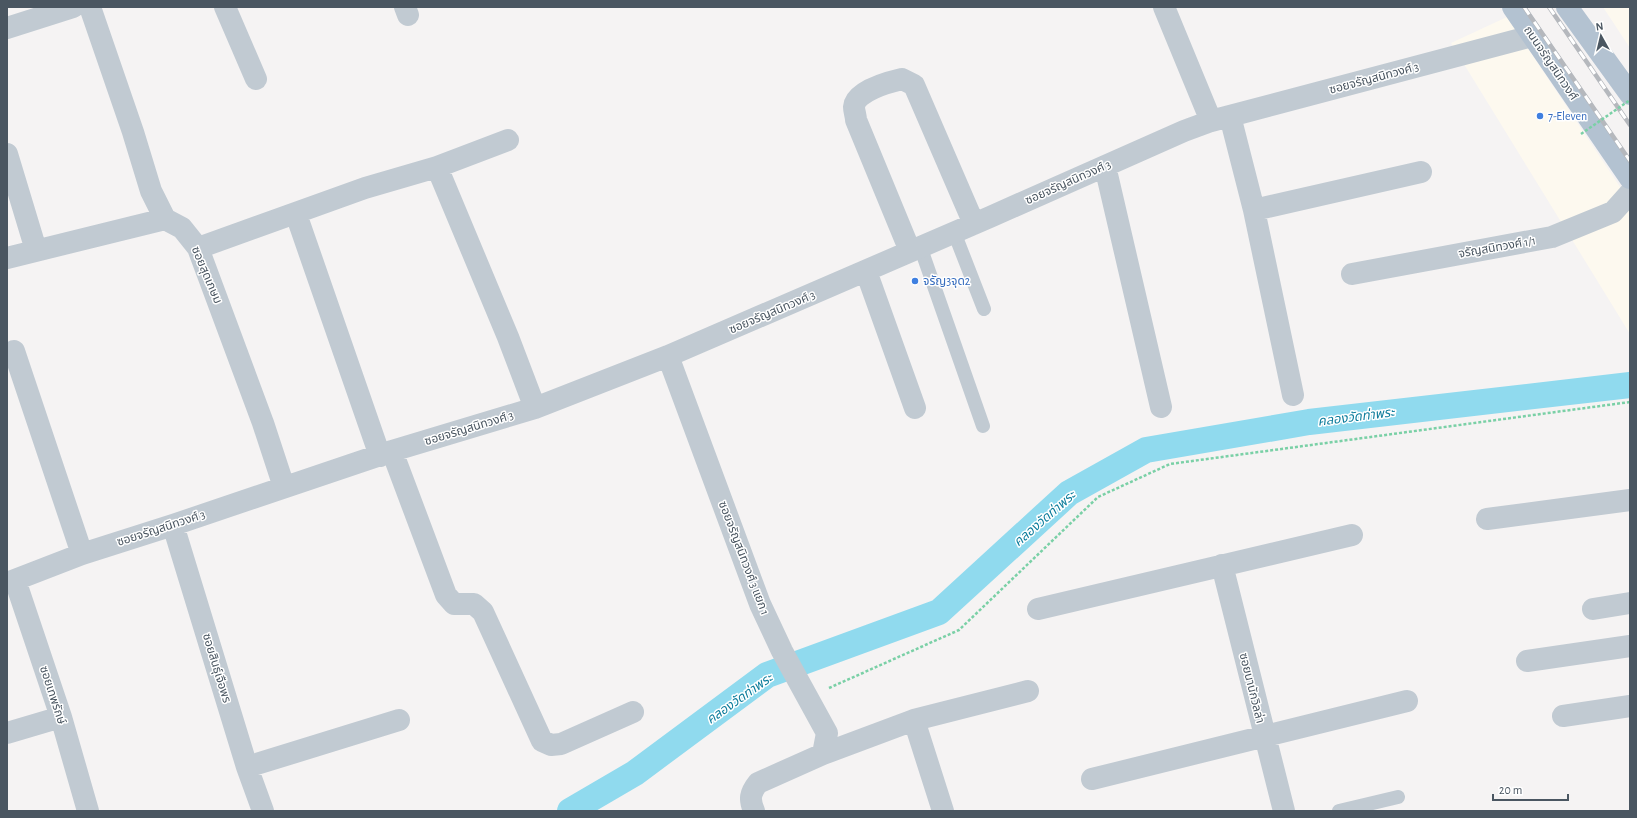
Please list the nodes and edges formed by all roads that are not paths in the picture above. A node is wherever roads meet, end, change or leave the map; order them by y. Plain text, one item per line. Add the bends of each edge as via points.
1 (73, 7) edge
2 (90, 7) edge
3 (225, 7) edge
4 (1164, 7) edge
5 (1513, 7) edge
6 (1567, 7) edge
7 (7, 28) edge
8 (1532, 36) junction
9 (256, 79) dead end
10 (1630, 94) edge
11 (1221, 119) junction
12 (508, 140) dead end
13 (7, 154) edge
14 (1105, 166) junction
15 (437, 167) junction
16 (1421, 172) dead end
17 (1630, 178) edge
18 (1630, 193) edge
19 (1254, 210) junction
20 (296, 214) junction
21 (165, 219) junction
22 (974, 224) junction
23 (954, 232) junction
24 (198, 248) junction
25 (915, 249) junction
26 (36, 250) junction
27 (7, 258) edge
28 (866, 271) junction
29 (1352, 274) dead end
30 (984, 309) dead end
31 (14, 351) dead end
32 (668, 356) junction
33 (1293, 396) dead end
34 (1162, 407) dead end
35 (535, 408) junction
36 (915, 408) dead end
37 (983, 426) dead end
38 (386, 454) junction
39 (284, 487) junction
40 (1630, 500) edge
41 (1487, 520) dead end
42 (172, 525) junction
43 (1352, 535) dead end
44 (82, 554) junction
45 (1222, 565) junction
46 (11, 582) edge
47 (1630, 603) edge
48 (1038, 609) dead end
49 (1593, 609) dead end
50 (1630, 646) edge
51 (1527, 661) dead end
52 (1028, 692) dead end
53 (1407, 701) dead end
54 (1630, 706) edge
55 (633, 712) dead end
56 (61, 716) junction
57 (1562, 716) dead end
58 (399, 720) dead end
59 (914, 720) junction
60 (7, 733) edge
61 (1264, 736) junction
62 (823, 754) junction
63 (247, 767) junction
64 (1092, 779) dead end
65 (1398, 797) dead end
66 (88, 811) edge
67 (263, 811) edge
68 (754, 811) edge
69 (943, 811) edge
70 (1284, 811) edge
71 (1339, 811) edge

1 - 7 street
2 - 21 street via 152,191
3 - 9 street
4 - 11 street
5 - 8 main road, ถนนจรัญสนิทวงศ์
6 - 10 main road
8 - 11 street, ซอยจรัญสนิทวงศ์ 3
8 - 17 main road, ถนนจรัญสนิทวงศ์
11 - 14 street, ซอยจรัญสนิทวงศ์ 3 via 1184,131
11 - 19 street
12 - 15 street
13 - 26 street
14 - 22 street, ซอยจรัญสนิทวงศ์ 3
14 - 34 street
15 - 20 street via 365,188
15 - 35 street
16 - 19 street
18 - 29 street, จรัญสนิทวงศ์ 1/1 via 1613,212 1552,237
19 - 33 street
20 - 24 street
20 - 38 street
21 - 24 street, ซอยสุดเกษม via 182,228
21 - 26 street
22 - 23 street, ซอยจรัญสนิทวงศ์ 3
22 - 25 street via 914,85 902,79 889,82 860,95 854,106 856,120
23 - 25 street, ซอยจรัญสนิทวงศ์ 3
23 - 30 lane
24 - 39 street, ซอยสุดเกษม
25 - 28 street, ซอยจรัญสนิทวงศ์ 3
25 - 37 lane
26 - 27 street
28 - 32 street, ซอยจรัญสนิทวงศ์ 3
28 - 36 street
31 - 44 street
32 - 35 street, ซอยจรัญสนิทวงศ์ 3
32 - 62 street, ซอยจรัญสนิทวงศ์ 3 แยก 1 via 760,604 782,651 828,733
35 - 38 street, ซอยจรัญสนิทวงศ์ 3
38 - 39 street, ซอยจรัญสนิทวงศ์ 3
38 - 55 street via 446,595 454,604 474,604 482,612 542,741 551,745 561,744
39 - 42 street, ซอยจรัญสนิทวงศ์ 3
40 - 41 street
42 - 44 street, ซอยจรัญสนิทวงศ์ 3
42 - 63 street, ซอยสินธุ์เจือพร
43 - 45 street
44 - 46 street, ซอยจรัญสนิทวงศ์ 3
45 - 48 street
45 - 61 street, ซอยนานักวิลล่า
46 - 56 street, ซอยเทพรักษ์
47 - 49 street
50 - 51 street
52 - 59 street
53 - 61 street
54 - 57 street
56 - 60 street
56 - 66 street, ซอยเทพรักษ์
58 - 63 street
59 - 62 street
59 - 69 street
61 - 64 street
61 - 70 street, ซอยนานักวิลล่า
62 - 68 street via 758,783 751,792
63 - 67 street, ซอยสินธุ์เจือพร
65 - 71 lane

